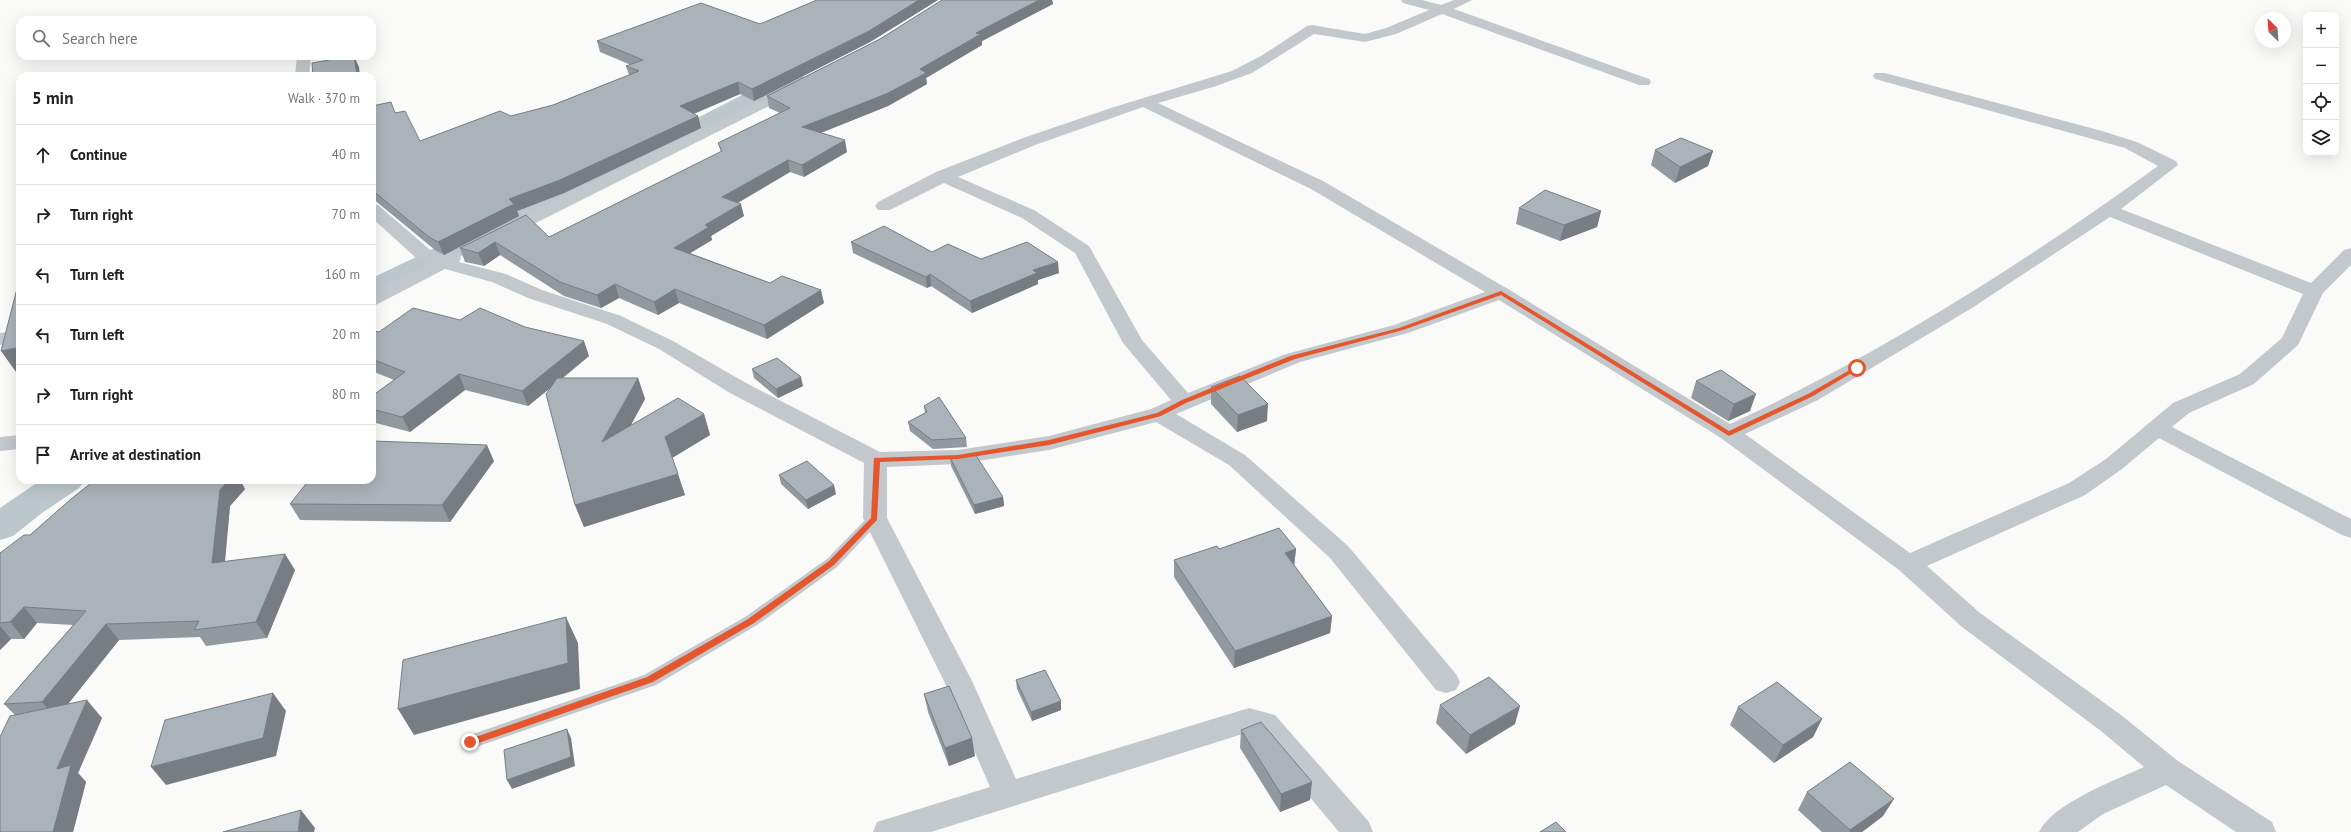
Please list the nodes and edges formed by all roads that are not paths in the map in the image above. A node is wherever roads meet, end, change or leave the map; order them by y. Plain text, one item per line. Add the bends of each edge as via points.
1 (1408, 0) edge
2 (1465, 0) edge
3 (1442, 10) junction
4 (304, 60) edge
5 (302, 72) edge
6 (1880, 76) dead end
7 (808, 81) edge
8 (1644, 82) dead end
9 (1144, 102) junction
10 (942, 176) junction
11 (884, 206) dead end
12 (2107, 210) junction
13 (376, 212) edge
14 (487, 241) edge
15 (468, 250) edge
16 (2351, 254) edge
17 (433, 259) junction
18 (2314, 292) junction
19 (1501, 293) junction
20 (376, 298) edge
21 (16, 337) edge
22 (0, 339) edge
23 (1184, 402) junction
24 (1159, 414) junction
25 (2157, 428) junction
26 (1729, 433) junction
27 (16, 442) edge
28 (0, 444) edge
29 (876, 460) junction
30 (875, 518) junction
31 (2351, 529) edge
32 (1908, 564) junction
33 (1446, 682) dead end
34 (470, 742) dead end
35 (2168, 770) junction
36 (1008, 794) junction
37 (888, 832) edge
38 (1358, 832) edge
39 (2054, 832) edge
40 (2261, 832) edge

1 - 3 street
2 - 3 street
3 - 8 street
3 - 9 street via 1391,31 1365,38 1312,29 1262,62 1238,74
4 - 5 street
6 - 12 street via 2096,134 2131,145 2170,165
7 - 14 street
9 - 10 street via 1036,138
9 - 19 street via 1317,185
10 - 11 street
10 - 23 street via 1028,214 1082,250 1133,343
12 - 18 street
12 - 26 street via 2078,232 1965,304 1810,395
13 - 17 street
15 - 17 street
16 - 18 street
17 - 20 street
17 - 29 street via 499,278 535,294 614,320 666,345 738,388
18 - 25 street via 2291,341 2274,356 2247,379 2181,408
19 - 23 street via 1401,329 1293,358
19 - 26 street
21 - 22 street
23 - 24 street
24 - 29 street via 1049,443 958,457
24 - 33 street via 1237,460 1339,552
25 - 31 street
25 - 32 street via 2114,464 2076,489
26 - 32 street
27 - 28 street
29 - 30 street
30 - 34 lane via 825,568 751,621 650,680
30 - 36 street via 958,681
32 - 35 street via 1971,620 2111,723
35 - 39 street via 2092,806
35 - 40 street
36 - 37 street
36 - 38 street via 1249,720 1265,723

